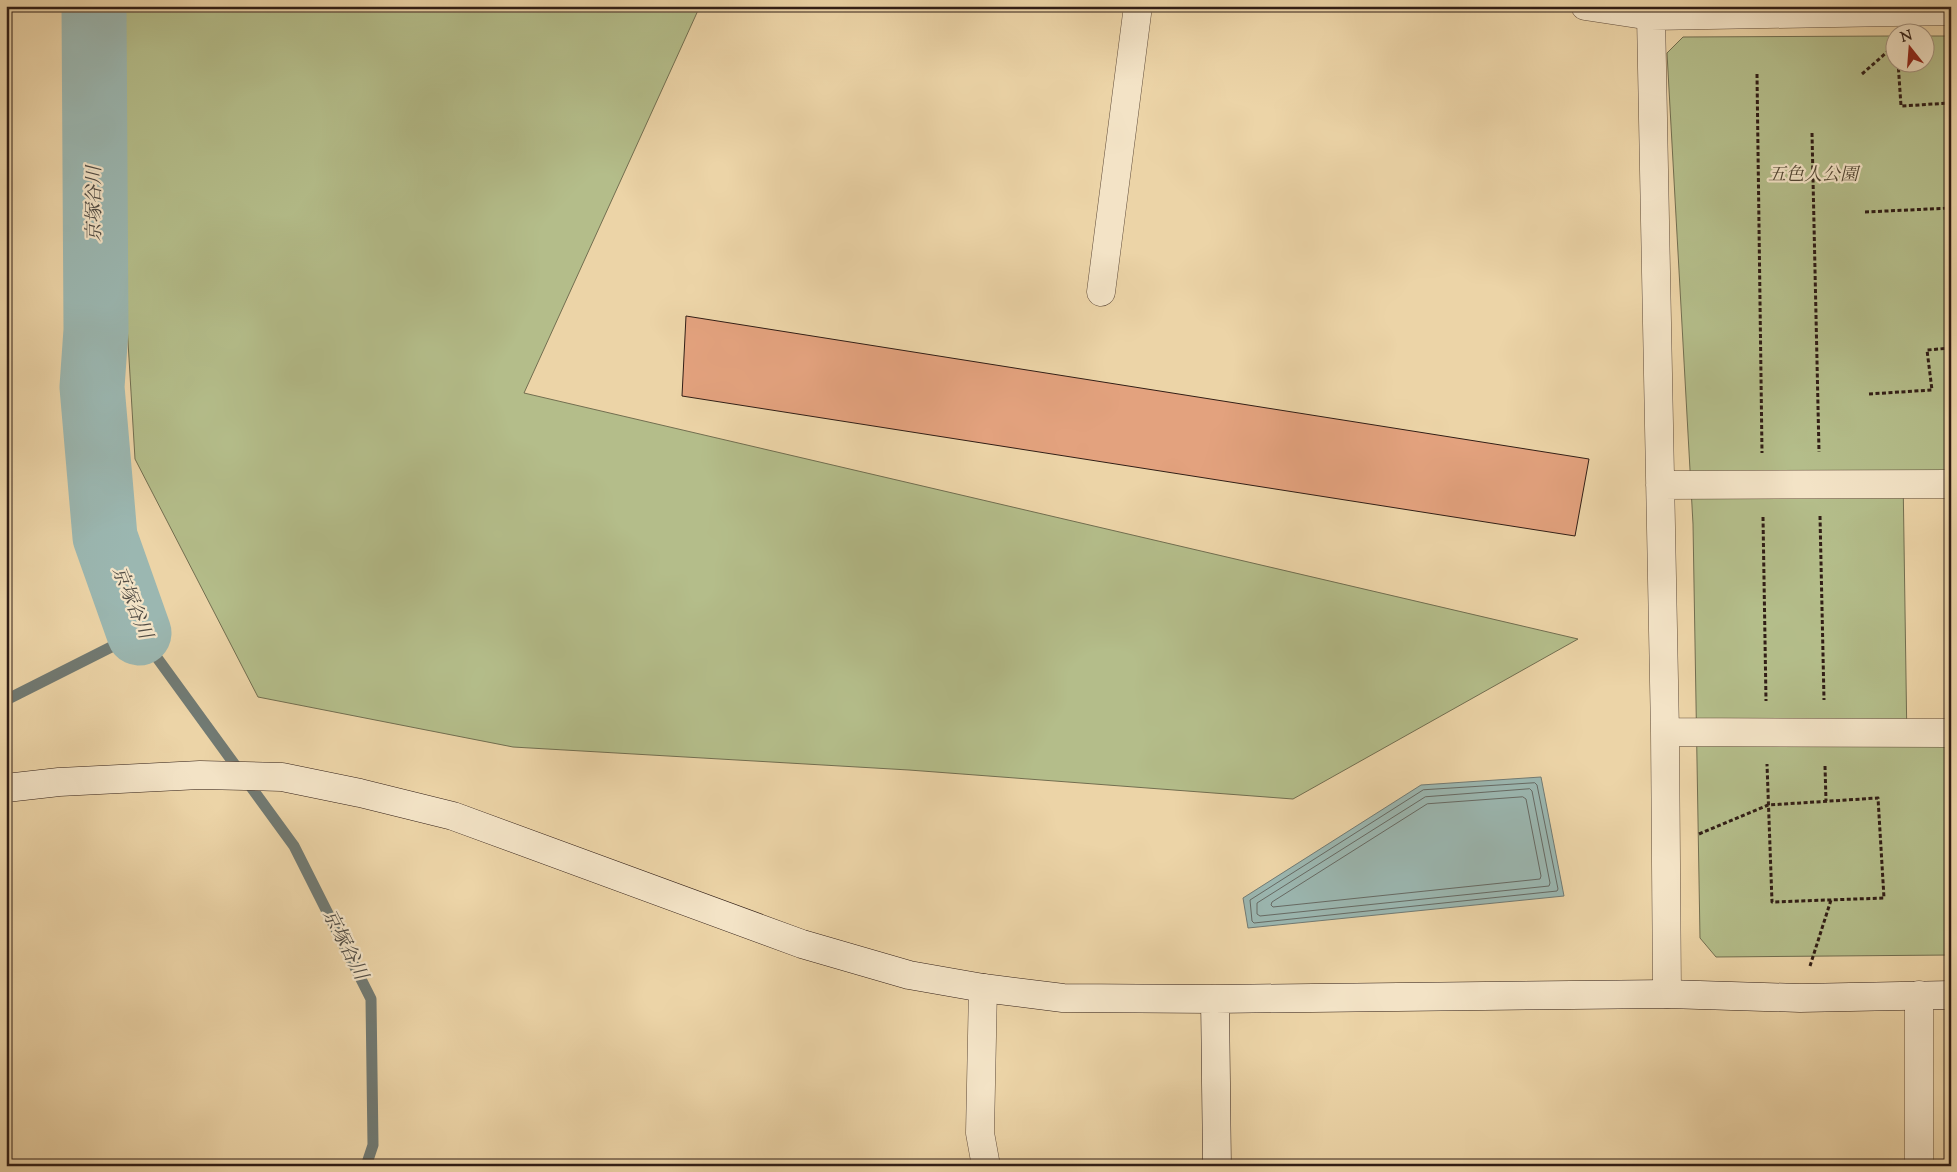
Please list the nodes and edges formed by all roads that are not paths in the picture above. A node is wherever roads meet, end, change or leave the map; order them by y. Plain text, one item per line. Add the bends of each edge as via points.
1 (1138, 6) edge
2 (1584, 6) edge
3 (1951, 11) edge
4 (1651, 16) junction
5 (1101, 292) dead end
6 (1951, 484) edge
7 (1660, 485) junction
8 (1665, 732) junction
9 (1951, 733) edge
10 (6, 788) edge
11 (983, 988) junction
12 (1667, 994) junction
13 (1919, 995) junction
14 (1951, 995) edge
15 (1215, 999) junction
16 (986, 1166) edge
17 (1216, 1166) edge
18 (1919, 1166) edge

1 - 5 street
2 - 4 street
3 - 4 street
4 - 7 street
6 - 7 street
7 - 8 street
8 - 9 street
8 - 12 street
10 - 11 street via 200,775 282,777 453,816 802,944 909,975
11 - 15 street via 1063,998
11 - 16 street via 980,1133
12 - 13 street via 1800,998
12 - 15 street
13 - 14 street
13 - 18 street
15 - 17 street

